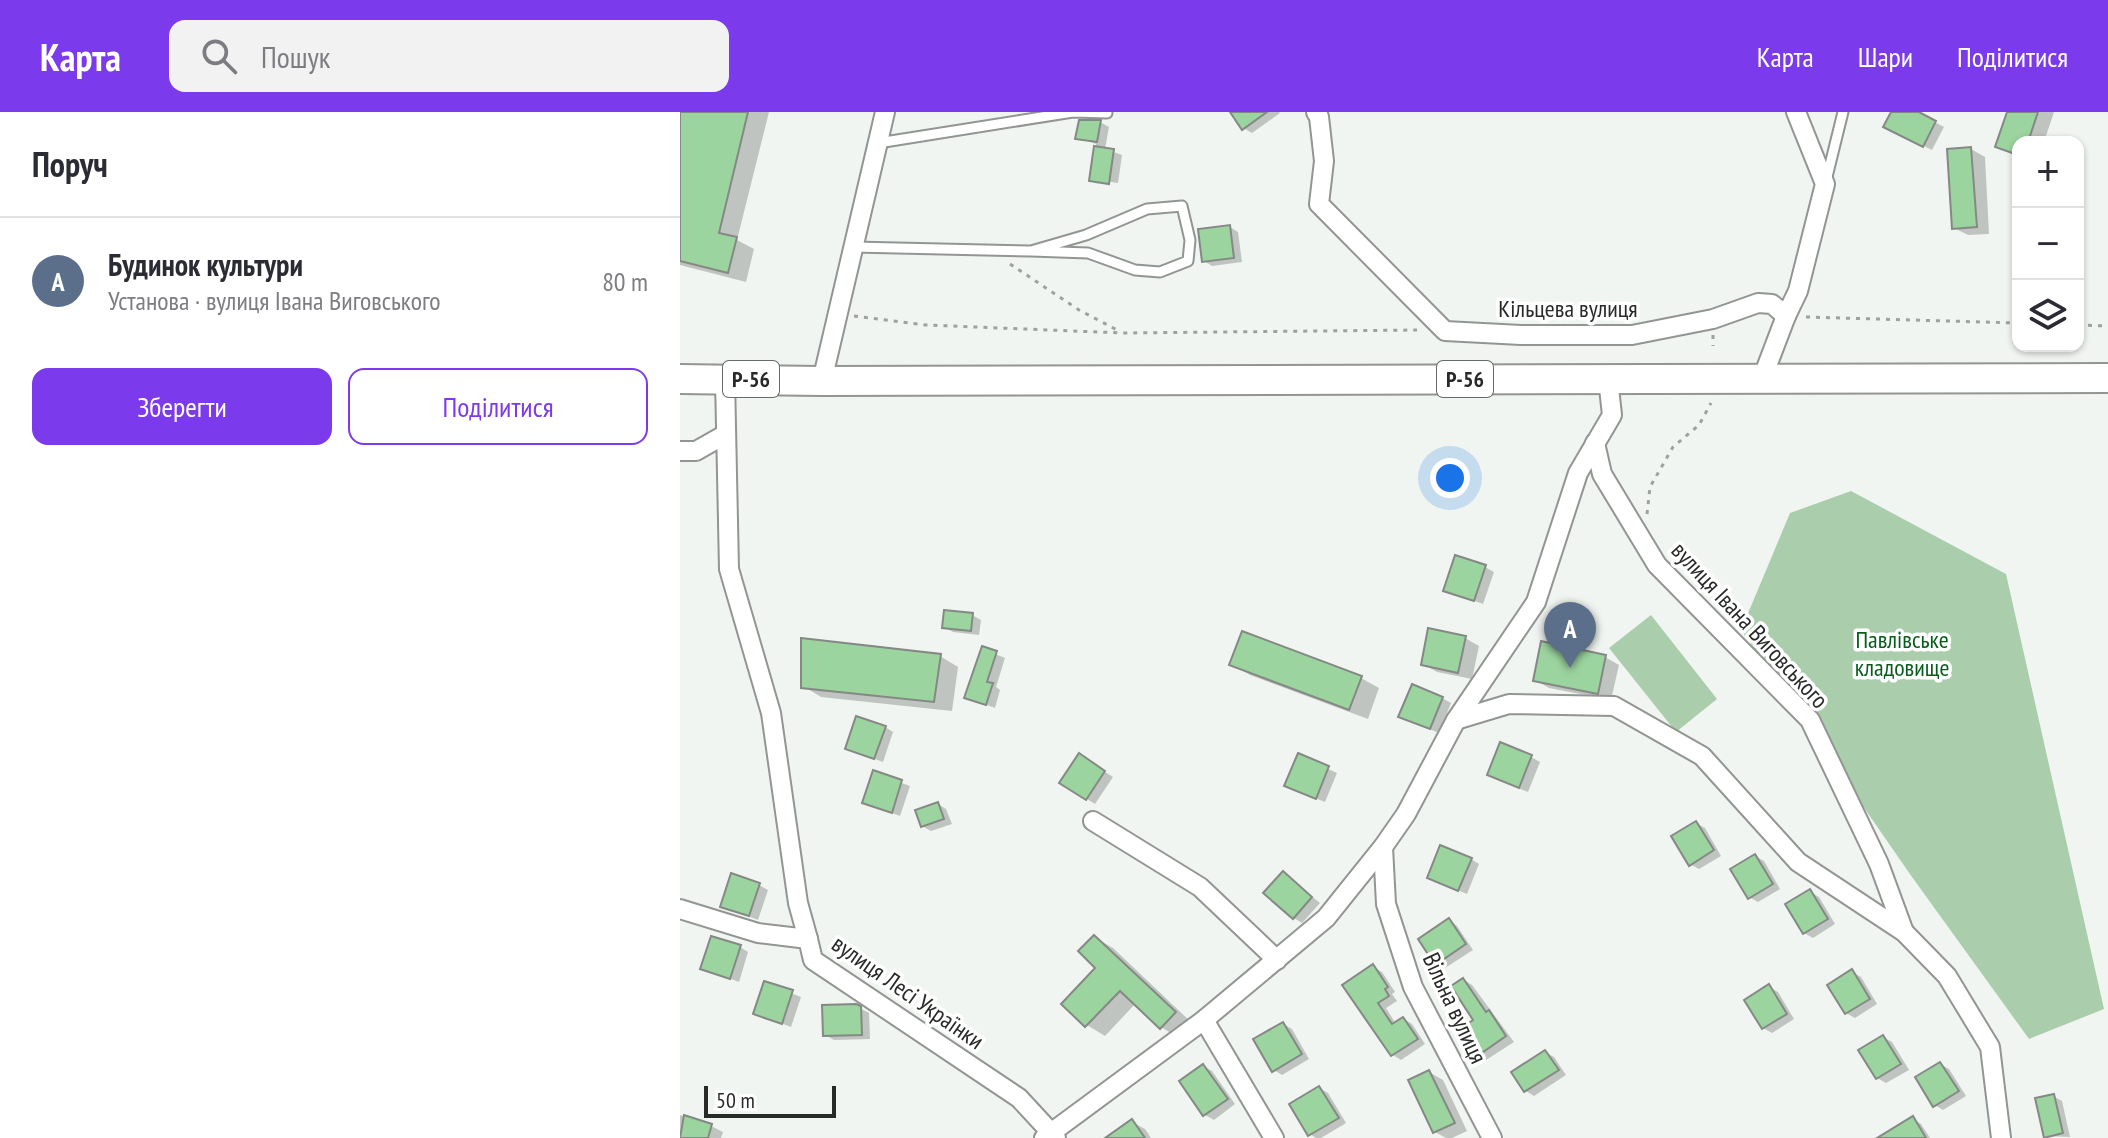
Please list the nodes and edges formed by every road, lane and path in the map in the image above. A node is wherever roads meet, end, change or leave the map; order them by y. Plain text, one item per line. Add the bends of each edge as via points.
1 (885, 112) edge
2 (1316, 112) edge
3 (1796, 112) edge
4 (1843, 112) edge
5 (1107, 113) edge
6 (878, 143) junction
7 (1825, 184) junction
8 (853, 247) junction
9 (990, 250) junction
10 (1031, 251) junction
11 (838, 314) junction
12 (1786, 316) junction
13 (2012, 323) edge
14 (2084, 325) edge
15 (2108, 326) edge
16 (1445, 331) junction
17 (1123, 333) junction
18 (2108, 378) edge
19 (680, 379) edge
20 (725, 379) junction
21 (1608, 379) junction
22 (1762, 379) junction
23 (822, 381) junction
24 (1713, 399) dead end
25 (726, 434) junction
26 (1595, 443) junction
27 (680, 451) edge
28 (1646, 546) junction
29 (1456, 720) junction
30 (1093, 821) dead end
31 (1383, 847) junction
32 (680, 909) edge
33 (1904, 932) junction
34 (808, 939) junction
35 (1277, 960) junction
36 (1204, 1020) junction
37 (1051, 1136) edge
38 (1274, 1138) edge
39 (1492, 1138) edge
40 (2001, 1138) edge

1 - 6 street
2 - 16 street via 1324,161 1319,204
3 - 7 street
4 - 7 lane
5 - 6 lane via 1073,112
6 - 8 street
7 - 12 street via 1798,291
8 - 9 lane
8 - 11 street
9 - 10 lane
9 - 17 path
10 - 10 lane via 1147,209 1182,206 1190,240 1188,261 1160,272 1135,270 1088,253
11 - 17 path via 926,325
11 - 23 street
12 - 13 path
12 - 16 street, Кільцева вулиця via 1772,304 1758,303 1713,319 1632,335
12 - 22 street
14 - 15 path
16 - 17 path
18 - 22 main road, Р-56
19 - 20 main road, Р-56
20 - 23 main road, Р-56
20 - 25 street
21 - 22 main road, Р-56
21 - 23 main road, Р-56
21 - 26 street via 1612,415
24 - 28 path via 1699,425 1673,447 1650,487
25 - 27 street via 696,451
25 - 34 street via 729,569 771,713 798,903
26 - 28 street, вулиця Івана Виговського via 1602,474
26 - 29 street via 1578,473 1536,602
28 - 33 street, вулиця Івана Виговського via 1657,565 1810,720 1879,864
29 - 31 street
29 - 33 street, вулиця Івана Виговського via 1509,704 1614,706 1702,756 1798,862
30 - 35 street via 1200,887
31 - 35 street via 1326,918
31 - 39 street, Вільна вулиця via 1386,904 1413,987
32 - 34 street, вулиця Лесі Українки via 758,933
33 - 40 street, вулиця Івана Виговського via 1947,976 1990,1047
34 - 37 street, вулиця Лесі Українки via 813,960 1019,1098
35 - 36 street
36 - 37 street
36 - 38 street

